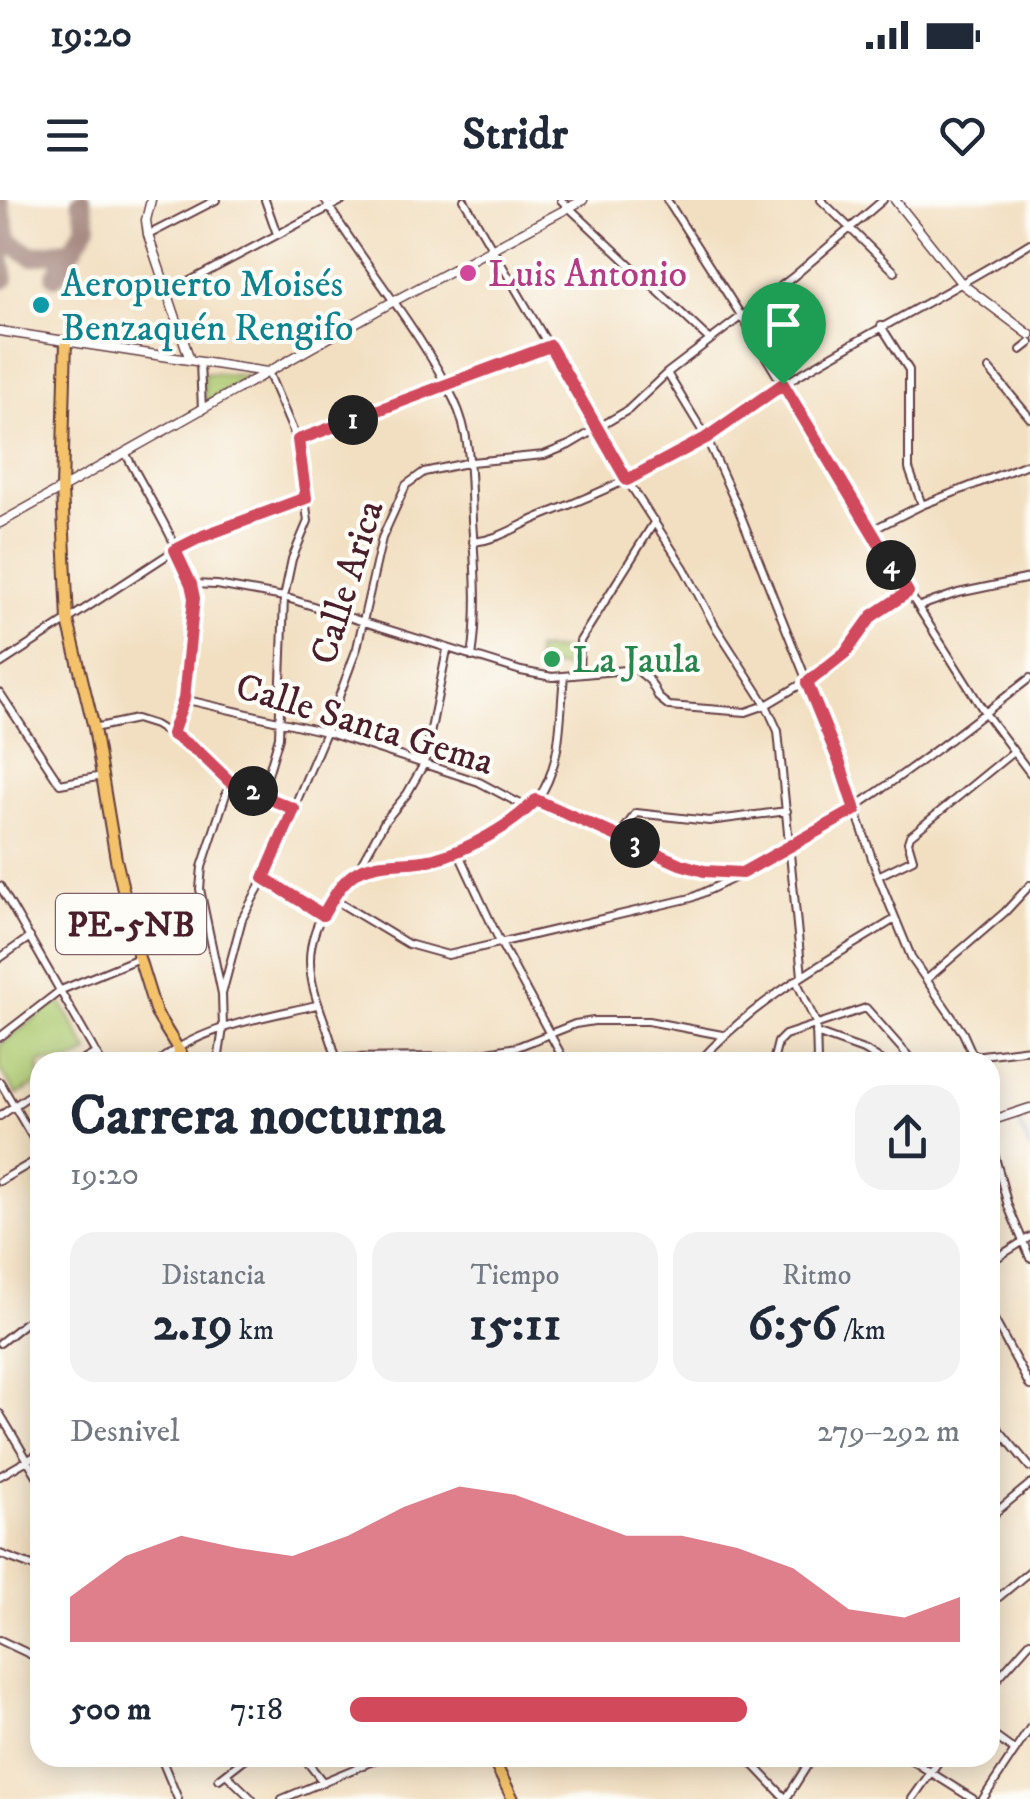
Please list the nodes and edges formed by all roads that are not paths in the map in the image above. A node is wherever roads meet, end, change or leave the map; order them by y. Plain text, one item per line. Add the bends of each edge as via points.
1 (151, 200) edge
2 (216, 200) edge
3 (265, 200) edge
4 (343, 200) edge
5 (464, 200) edge
6 (561, 200) edge
7 (583, 200) edge
8 (667, 200) edge
9 (821, 200) edge
10 (884, 200) edge
11 (896, 200) edge
12 (327, 203) edge
13 (570, 208) junction
14 (850, 228) junction
15 (277, 234) junction
16 (148, 235) junction
17 (1030, 243) edge
18 (492, 250) junction
19 (895, 272) dead end
20 (962, 284) junction
21 (169, 292) junction
22 (394, 301) junction
23 (742, 317) junction
24 (881, 326) junction
25 (0, 331) edge
26 (1030, 335) edge
27 (710, 340) junction
28 (66, 341) junction
29 (1030, 343) edge
30 (550, 346) junction
31 (1022, 350) dead end
32 (190, 360) junction
33 (200, 362) junction
34 (989, 369) dead end
35 (268, 372) junction
36 (667, 374) junction
37 (783, 384) junction
38 (446, 385) junction
39 (202, 410) junction
40 (1030, 418) edge
41 (597, 428) junction
42 (706, 438) junction
43 (298, 440) junction
44 (126, 454) junction
45 (471, 462) junction
46 (1030, 463) edge
47 (627, 480) junction
48 (62, 489) junction
49 (306, 498) junction
50 (922, 506) junction
51 (655, 521) junction
52 (0, 524) edge
53 (870, 531) junction
54 (473, 542) junction
55 (175, 550) junction
56 (1030, 578) edge
57 (191, 584) junction
58 (908, 592) junction
59 (284, 598) junction
60 (920, 606) junction
61 (363, 620) junction
62 (68, 621) junction
63 (447, 650) junction
64 (472, 657) junction
65 (0, 664) edge
66 (580, 673) junction
67 (564, 676) junction
68 (1030, 678) edge
69 (807, 683) junction
70 (0, 693) edge
71 (184, 699) junction
72 (766, 705) junction
73 (11, 712) junction
74 (985, 713) junction
75 (0, 720) edge
76 (280, 720) junction
77 (94, 728) junction
78 (326, 732) junction
79 (172, 734) junction
80 (1012, 752) junction
81 (424, 764) junction
82 (1030, 773) edge
83 (102, 776) junction
84 (230, 782) junction
85 (262, 795) junction
86 (536, 800) junction
87 (528, 808) junction
88 (294, 809) junction
89 (855, 810) junction
90 (786, 811) junction
91 (619, 836) junction
92 (791, 845) junction
93 (457, 850) junction
94 (357, 872) junction
95 (742, 873) junction
96 (878, 876) junction
97 (264, 878) junction
98 (1030, 885) edge
99 (0, 886) edge
100 (333, 899) junction
101 (323, 915) junction
102 (895, 920) junction
103 (30, 937) junction
104 (500, 942) junction
105 (0, 958) edge
106 (139, 958) junction
107 (799, 978) junction
108 (926, 980) junction
109 (61, 990) junction
110 (222, 994) junction
111 (316, 1005) junction
112 (816, 1023) junction
113 (223, 1028) junction
114 (549, 1033) junction
115 (816, 1033) junction
116 (722, 1035) junction
117 (0, 1036) edge
118 (176, 1048) junction
119 (1030, 1049) edge
120 (93, 1052) edge
121 (171, 1052) edge
122 (179, 1052) edge
123 (219, 1052) edge
124 (334, 1052) edge
125 (496, 1052) edge
126 (559, 1052) edge
127 (707, 1052) edge
128 (776, 1052) edge
129 (817, 1052) edge
130 (868, 1052) edge
131 (905, 1052) edge
132 (971, 1052) edge
133 (1000, 1054) edge
134 (0, 1082) edge
135 (30, 1094) edge
136 (15, 1104) junction
137 (1030, 1108) edge
138 (0, 1116) edge
139 (1000, 1118) edge
140 (30, 1132) edge
141 (30, 1164) edge
142 (1000, 1176) edge
143 (0, 1181) edge
144 (1026, 1239) edge
145 (1000, 1256) edge
146 (1030, 1258) edge
147 (30, 1319) edge
148 (1000, 1330) edge
149 (0, 1343) edge
150 (1030, 1386) edge
151 (0, 1414) edge
152 (1000, 1431) edge
153 (30, 1459) edge
154 (27, 1460) junction
155 (30, 1465) edge
156 (1030, 1467) edge
157 (0, 1476) edge
158 (1030, 1484) edge
159 (1000, 1509) edge
160 (0, 1554) edge
161 (30, 1566) edge
162 (1030, 1571) edge
163 (1000, 1596) edge
164 (0, 1640) edge
165 (1030, 1642) edge
166 (30, 1655) edge
167 (1000, 1676) edge
168 (1030, 1728) edge
169 (1000, 1740) edge
170 (1014, 1751) junction
171 (166, 1767) edge
172 (234, 1767) edge
173 (311, 1767) edge
174 (360, 1767) edge
175 (496, 1767) edge
176 (756, 1767) edge
177 (806, 1767) edge
178 (922, 1767) edge
179 (934, 1767) edge
180 (930, 1772) junction
181 (323, 1782) junction
182 (178, 1799) edge
183 (252, 1799) edge
184 (282, 1799) edge
185 (512, 1799) edge
186 (786, 1799) edge
187 (912, 1799) edge
188 (974, 1799) edge
189 (983, 1799) edge

1 - 16 street
2 - 16 street
3 - 15 street
4 - 12 street
5 - 18 street
6 - 13 street
7 - 13 street
8 - 23 street
9 - 14 street
10 - 14 street, Calle Arica
11 - 20 street
12 - 15 street
12 - 22 street
13 - 18 street
13 - 27 street
14 - 19 street
14 - 23 street, Calle Arica
15 - 21 street
16 - 21 street
17 - 20 street
18 - 22 street
18 - 30 street
20 - 24 street
20 - 26 street
21 - 32 street
22 - 35 street
22 - 38 street
23 - 27 street, Calle Arica
23 - 37 street
24 - 37 street
24 - 50 street via 908,370 909,469
25 - 28 street
27 - 36 street, Calle Arica
28 - 32 street
28 - 48 highway, PE-5NB
29 - 31 street
30 - 38 street
30 - 41 street
32 - 33 street
33 - 35 street
33 - 39 street
34 - 40 street
35 - 39 street
35 - 43 street
36 - 41 street, Calle Arica
36 - 42 street
37 - 42 street
37 - 53 street
38 - 43 street
38 - 45 street
39 - 44 street
41 - 45 street, Calle Arica via 544,455
41 - 47 street
42 - 47 street
42 - 69 street
43 - 49 street
44 - 48 street
44 - 55 street
45 - 54 street
45 - 61 street, Calle Arica via 424,472 406,485 382,538
46 - 50 street
47 - 51 street
47 - 54 street via 510,534
48 - 52 street
48 - 62 highway, PE-5NB
49 - 55 street
49 - 59 street via 308,521
50 - 53 street
51 - 66 street via 580,641
51 - 72 street
53 - 58 street
54 - 64 street
55 - 57 street
55 - 62 street
56 - 60 street
57 - 59 street
57 - 71 street
58 - 60 street
58 - 69 street via 872,616 846,652
59 - 61 street
59 - 76 street
60 - 74 street
61 - 63 street
61 - 78 street, Calle Arica
62 - 65 street
62 - 77 highway, PE-5NB
63 - 64 street
63 - 81 street
64 - 67 street
66 - 67 street
66 - 72 street via 636,668 659,698 677,708 734,713
67 - 86 street via 554,760
68 - 74 street
69 - 72 street
69 - 89 street
70 - 73 street
71 - 76 street, Calle Santa Gema
71 - 79 street
72 - 90 street via 782,746
73 - 75 street
73 - 83 street via 60,784
74 - 80 street
74 - 89 street
76 - 78 street, Calle Santa Gema
76 - 85 street
77 - 79 street via 136,719
77 - 83 highway, PE-5NB
78 - 81 street, Calle Santa Gema
78 - 88 street, Calle Arica
79 - 84 street
80 - 82 street
80 - 96 street via 910,836 912,859
81 - 87 street, Calle Santa Gema
81 - 94 street
83 - 106 highway, PE-5NB
84 - 85 street
84 - 110 street via 200,889
85 - 88 street
86 - 87 street
86 - 91 street, Calle Santa Gema
87 - 93 street
88 - 97 street, Calle Arica
89 - 92 street
89 - 96 street
90 - 91 street via 708,821 636,814
90 - 92 street
91 - 95 street, Calle Santa Gema via 704,871
92 - 95 street
92 - 107 street
93 - 94 street
93 - 104 street
94 - 100 street
95 - 104 street via 691,898
96 - 102 street
97 - 101 street
97 - 110 street, Calle Arica via 242,919
98 - 108 street
99 - 103 street
100 - 101 street
100 - 104 street via 434,952
101 - 111 street via 310,954
102 - 107 street
102 - 108 street
103 - 105 street
103 - 109 street
104 - 114 street
106 - 109 street
106 - 118 highway, PE-5NB via 156,1013
107 - 112 street
107 - 116 street
108 - 132 street
109 - 117 street
109 - 120 street
110 - 113 street, Calle Arica
111 - 113 street
111 - 124 street
112 - 115 street
112 - 128 street via 785,1035
112 - 131 street via 866,1008
113 - 118 street
113 - 123 street, Calle Arica
114 - 116 street via 620,1020
114 - 125 street
114 - 126 street
115 - 129 street
115 - 130 street
116 - 127 street
118 - 121 street
118 - 122 highway, PE-5NB
119 - 133 street
134 - 136 street
135 - 136 street
136 - 138 street
136 - 140 street
137 - 139 street
141 - 143 street
142 - 144 street
144 - 145 street
144 - 146 street
147 - 149 street
148 - 150 street
151 - 154 street
152 - 156 street
153 - 154 street
154 - 155 street
154 - 157 street
158 - 159 street
160 - 161 street
162 - 163 street
164 - 166 street
165 - 167 street
168 - 170 street
169 - 170 street
170 - 189 street
171 - 182 street
172 - 183 street via 223,1776
173 - 181 street
174 - 181 street
175 - 185 highway
176 - 186 street
177 - 186 street
178 - 180 street
179 - 180 street
180 - 187 street
180 - 188 street
181 - 184 street

